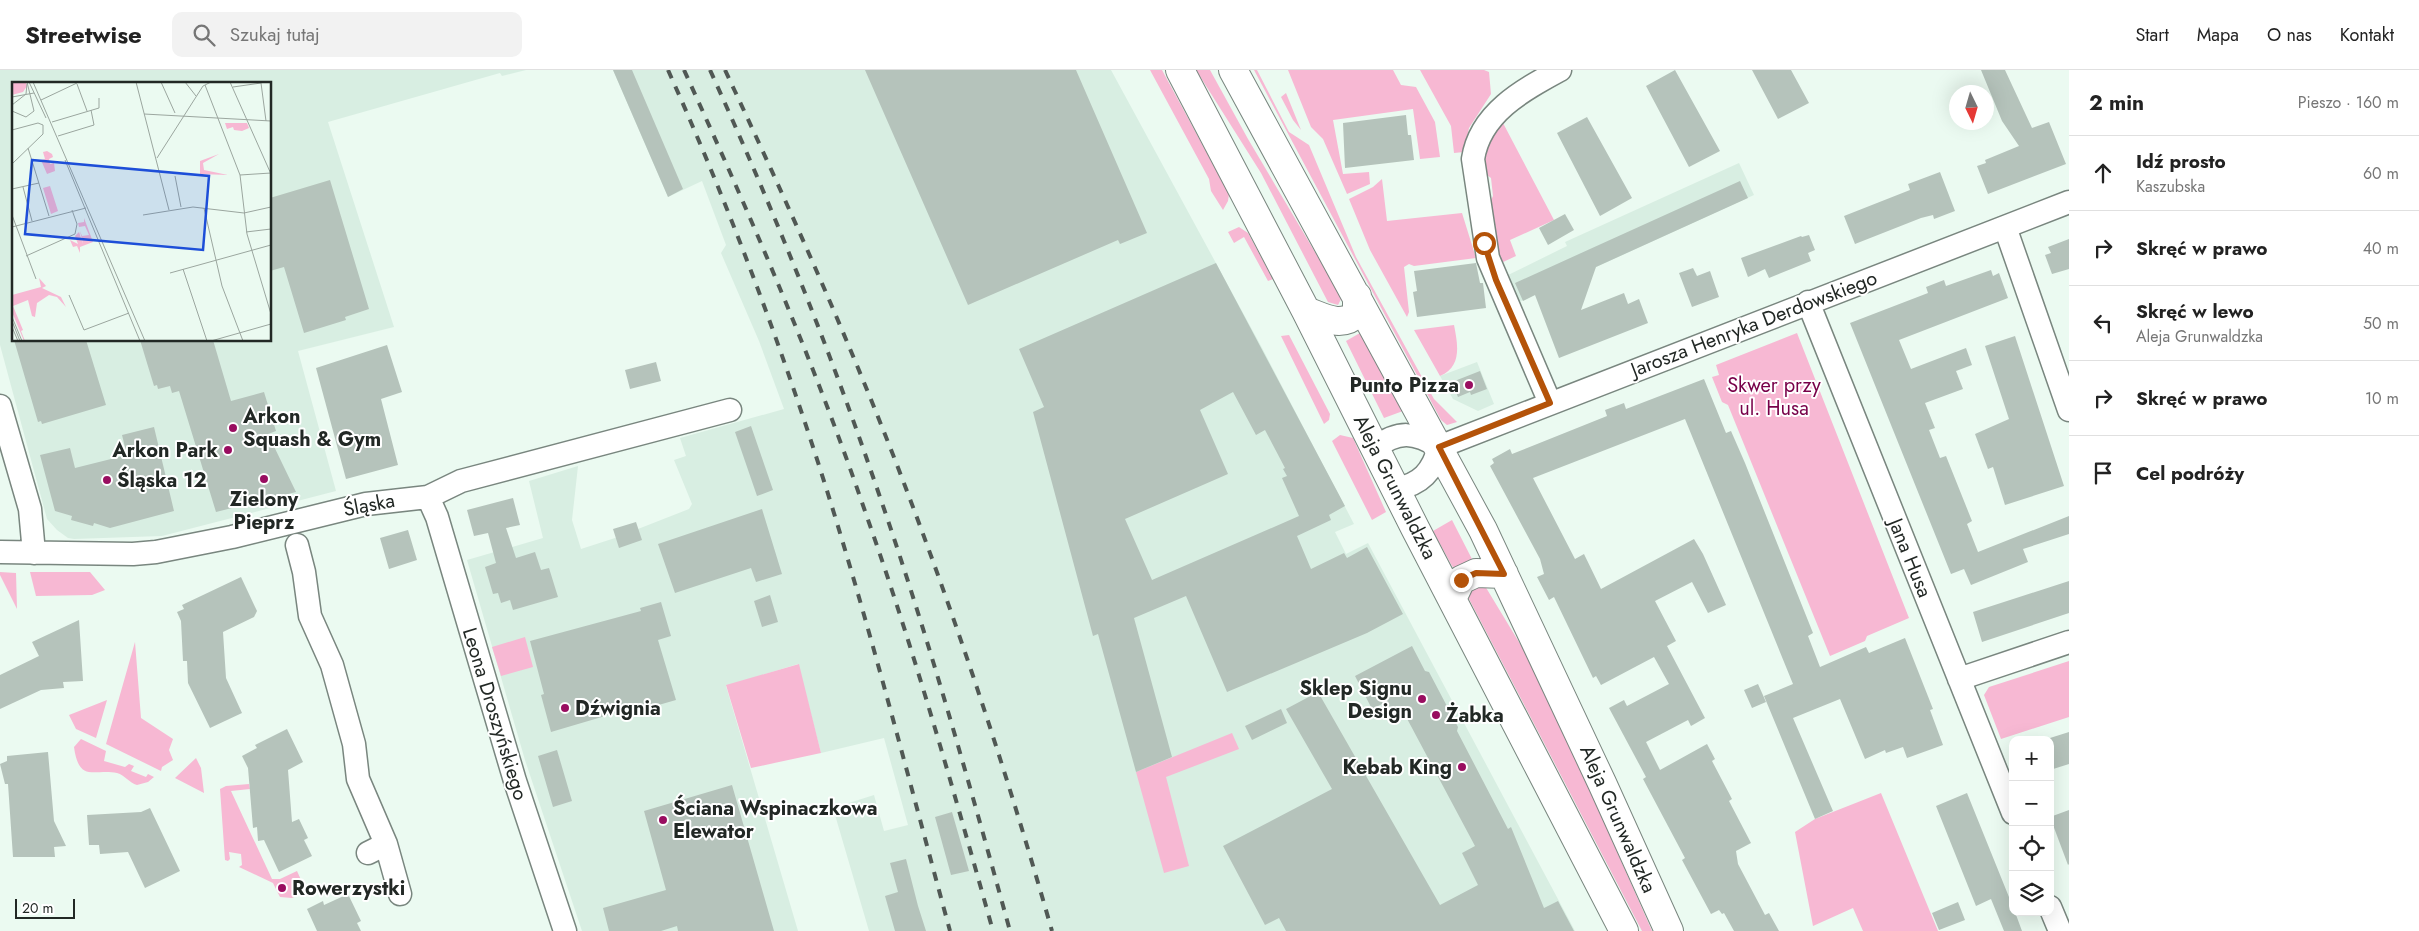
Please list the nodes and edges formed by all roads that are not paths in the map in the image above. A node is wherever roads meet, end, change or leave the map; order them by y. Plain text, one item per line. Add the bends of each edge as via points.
1 (1180, 70) edge
2 (1233, 70) edge
3 (1560, 70) edge
4 (2069, 202) edge
5 (2005, 227) junction
6 (1357, 296) junction
7 (1808, 302) junction
8 (1306, 311) junction
9 (1550, 403) junction
10 (0, 406) edge
11 (730, 410) dead end
12 (2069, 410) edge
13 (1439, 447) junction
14 (1375, 448) junction
15 (1395, 489) junction
16 (428, 497) junction
17 (297, 545) dead end
18 (0, 552) edge
19 (34, 553) junction
20 (1504, 574) junction
21 (1452, 599) junction
22 (2069, 642) edge
23 (1959, 679) junction
24 (2009, 803) edge
25 (400, 894) dead end
26 (2054, 916) edge
27 (564, 931) edge
28 (1624, 931) edge
29 (1668, 931) edge
30 (2060, 931) edge

1 - 8 main road, Aleja Grunwaldzka
2 - 6 main road, Aleja Grunwaldzka
3 - 9 street via 1505,103 1476,143 1473,166 1488,258
4 - 5 street, Jarosza Henryka Derdowskiego
5 - 7 street, Jarosza Henryka Derdowskiego
5 - 12 street
6 - 8 main road via 1357,313 1345,322
6 - 13 main road, Aleja Grunwaldzka
7 - 9 street, Jarosza Henryka Derdowskiego
7 - 23 street, Jana Husa
8 - 14 main road, Aleja Grunwaldzka
9 - 13 street, Jarosza Henryka Derdowskiego
10 - 19 street via 30,509
11 - 16 street, Śląska via 470,479
13 - 14 street via 1418,436 1406,434 1387,439
13 - 15 street via 1432,468 1425,477
13 - 20 main road, Aleja Grunwaldzka
14 - 15 main road, Aleja Grunwaldzka
15 - 21 main road, Aleja Grunwaldzka
16 - 19 street, Śląska via 366,504 156,552
16 - 27 street, Leona Droszyńskiego via 437,517 512,772
17 - 25 street via 310,616 332,665 354,744 358,779 377,849
18 - 19 street, Śląska
20 - 21 main road via 1476,573 1461,580
20 - 29 main road, Aleja Grunwaldzka
21 - 28 main road, Aleja Grunwaldzka
22 - 23 street
23 - 24 street, Jana Husa
26 - 30 street

